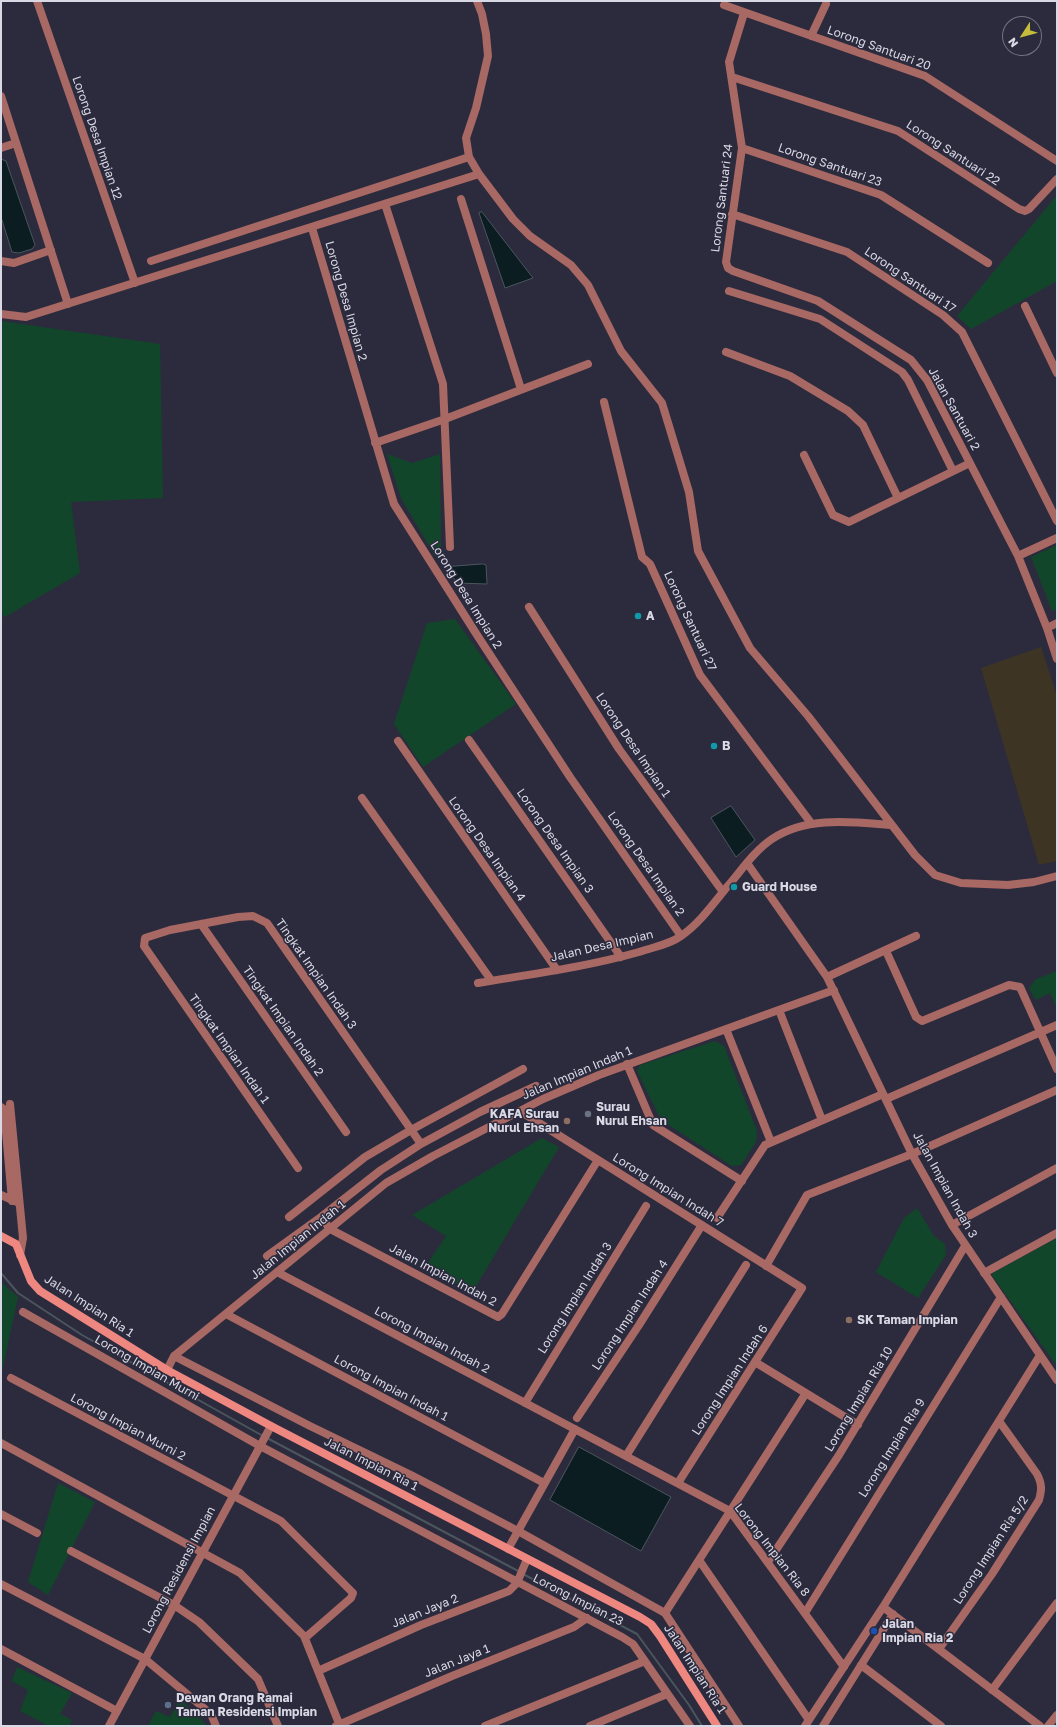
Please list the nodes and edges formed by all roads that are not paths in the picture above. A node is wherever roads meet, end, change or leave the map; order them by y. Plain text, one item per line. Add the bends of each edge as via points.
1 (37, 1) edge
2 (477, 1) edge
3 (826, 4) dead end
4 (724, 5) dead end
5 (744, 13) junction
6 (811, 36) junction
7 (732, 77) junction
8 (1, 96) edge
9 (16, 143) junction
10 (1, 148) edge
11 (742, 148) junction
12 (469, 157) junction
13 (1057, 161) edge
14 (480, 174) junction
15 (1057, 179) edge
16 (461, 198) dead end
17 (385, 204) junction
18 (732, 214) junction
19 (312, 228) junction
20 (51, 250) junction
21 (1, 261) edge
22 (151, 261) dead end
23 (988, 263) dead end
24 (728, 268) joint
25 (136, 283) junction
26 (728, 291) dead end
27 (68, 304) junction
28 (1025, 306) dead end
29 (1, 314) edge
30 (726, 352) dead end
31 (588, 364) dead end
32 (1057, 373) edge
33 (521, 389) junction
34 (604, 402) dead end
35 (445, 419) junction
36 (375, 443) junction
37 (804, 455) dead end
38 (970, 463) junction
39 (953, 471) junction
40 (898, 498) junction
41 (1057, 521) edge
42 (1057, 538) edge
43 (450, 547) dead end
44 (1018, 556) junction
45 (529, 607) dead end
46 (1057, 623) edge
47 (1047, 628) junction
48 (1057, 659) edge
49 (469, 740) dead end
50 (398, 741) dead end
51 (362, 798) dead end
52 (811, 823) junction
53 (891, 825) junction
54 (747, 863) junction
55 (1057, 876) edge
56 (723, 892) junction
57 (201, 924) junction
58 (681, 936) junction
59 (916, 936) dead end
60 (144, 942) joint
61 (886, 951) junction
62 (621, 957) junction
63 (556, 970) junction
64 (827, 977) junction
65 (491, 980) junction
66 (478, 983) dead end
67 (834, 990) junction
68 (779, 1010) junction
69 (1057, 1026) edge
70 (726, 1029) junction
71 (1041, 1033) junction
72 (627, 1064) junction
73 (522, 1069) dead end
74 (1057, 1069) edge
75 (536, 1086) dead end
76 (1057, 1090) edge
77 (885, 1097) junction
78 (10, 1104) dead end
79 (1, 1107) edge
80 (520, 1111) junction
81 (822, 1120) junction
82 (411, 1130) junction
83 (346, 1132) dead end
84 (771, 1142) junction
85 (421, 1144) junction
86 (912, 1154) junction
87 (598, 1160) junction
88 (298, 1168) dead end
89 (1057, 1168) edge
90 (742, 1181) junction
91 (1, 1195) edge
92 (16, 1202) junction
93 (646, 1206) dead end
94 (289, 1217) dead end
95 (321, 1217) junction
96 (717, 1218) dead end
97 (702, 1225) junction
98 (952, 1225) junction
99 (330, 1228) junction
100 (1057, 1233) edge
101 (1, 1236) edge
102 (965, 1246) junction
103 (20, 1255) junction
104 (268, 1256) dead end
105 (746, 1265) dead end
106 (766, 1266) junction
107 (278, 1272) junction
108 (984, 1273) junction
109 (802, 1288) joint
110 (1000, 1297) junction
111 (23, 1312) dead end
112 (226, 1314) junction
113 (1040, 1355) junction
114 (174, 1356) junction
115 (755, 1362) junction
116 (167, 1370) junction
117 (11, 1378) dead end
118 (1057, 1380) edge
119 (806, 1393) junction
120 (525, 1403) junction
121 (577, 1418) dead end
122 (999, 1421) junction
123 (858, 1425) junction
124 (269, 1429) junction
125 (575, 1429) junction
126 (261, 1443) junction
127 (1, 1444) edge
128 (626, 1456) junction
129 (544, 1483) junction
130 (678, 1483) junction
131 (233, 1496) junction
132 (730, 1511) junction
133 (1, 1514) edge
134 (425, 1531) joint
135 (518, 1531) junction
136 (37, 1534) dead end
137 (508, 1549) junction
138 (71, 1551) dead end
139 (203, 1552) junction
140 (699, 1560) junction
141 (768, 1562) junction
142 (525, 1563) junction
143 (518, 1579) junction
144 (1, 1584) edge
145 (1057, 1603) edge
146 (174, 1605) junction
147 (883, 1607) junction
148 (805, 1612) junction
149 (665, 1613) junction
150 (893, 1614) junction
151 (587, 1618) junction
152 (305, 1638) junction
153 (1, 1648) edge
154 (939, 1649) junction
155 (146, 1659) junction
156 (645, 1661) junction
157 (861, 1665) junction
158 (844, 1666) junction
159 (318, 1671) junction
160 (992, 1690) junction
161 (667, 1694) junction
162 (117, 1711) junction
163 (1057, 1715) edge
164 (807, 1723) edge
165 (109, 1726) edge
166 (216, 1726) edge
167 (278, 1726) edge
168 (339, 1726) edge
169 (485, 1726) edge
170 (590, 1726) edge
171 (690, 1726) edge
172 (717, 1726) edge
173 (739, 1726) edge
174 (823, 1726) edge
175 (941, 1726) edge
176 (1040, 1726) edge
177 (1048, 1726) edge

1 - 25 street, Lorong Desa Impian 12
2 - 12 street via 482,14 488,56 466,138
3 - 6 street
4 - 5 street, Lorong Santuari 20
5 - 6 street, Lorong Santuari 20
5 - 7 street, Lorong Santuari 24 via 729,62
6 - 13 street, Lorong Santuari 20 via 925,76
7 - 11 street, Lorong Santuari 24
7 - 15 street, Lorong Santuari 22 via 898,131 1025,211 1030,209
8 - 9 street
9 - 10 street
9 - 20 street
11 - 18 street, Lorong Santuari 24
11 - 23 street, Lorong Santuari 23 via 881,194
12 - 14 street
12 - 22 street
14 - 17 street, Lorong Desa Impian 2
14 - 53 street via 513,219 530,236 571,265 588,285 621,351 662,403 689,492 698,551 750,648 808,716
16 - 33 street
17 - 19 street, Lorong Desa Impian 2
17 - 35 street via 443,384
18 - 24 street, Lorong Santuari 24 via 726,262
18 - 41 street, Lorong Santuari 17 via 847,252 943,315 962,332
19 - 25 street, Lorong Desa Impian 2
19 - 36 street, Lorong Desa Impian 2
20 - 21 street via 14,263
20 - 27 street
24 - 38 street, Jalan Santuari 2 via 818,301 911,360 927,380
25 - 27 street, Lorong Desa Impian 2
26 - 39 street via 820,319 902,372
27 - 29 street, Lorong Desa Impian 2 via 26,317
28 - 32 street
30 - 40 street via 790,376 848,411 863,425
31 - 33 street
33 - 35 street
34 - 52 street, Lorong Santuari 27 via 642,557 650,564 700,675
35 - 36 street
35 - 43 street
36 - 58 street, Lorong Desa Impian 2 via 394,504 566,771
37 - 40 street via 833,515 843,520 849,522
38 - 39 street
38 - 44 street, Jalan Santuari 2
39 - 40 street
42 - 44 street
44 - 47 street, Jalan Santuari 2
45 - 56 street, Lorong Desa Impian 1 via 619,749
46 - 47 street
47 - 48 street, Jalan Santuari 2
49 - 62 street, Lorong Desa Impian 3
50 - 63 street, Lorong Desa Impian 4
51 - 65 street
52 - 53 street via 856,822
52 - 54 street, Jalan Desa Impian via 772,839
53 - 55 street via 935,875 961,883 1008,885
54 - 56 street, Jalan Desa Impian
54 - 64 street, Jalan Impian Indah 3
56 - 58 street, Jalan Desa Impian via 706,913
57 - 60 street, Tingkat Impian Indah 3 via 170,930 145,938
57 - 82 street, Tingkat Impian Indah 3 via 253,916 267,924
57 - 83 street, Tingkat Impian Indah 2
58 - 62 street, Jalan Desa Impian
59 - 61 street
60 - 88 street, Tingkat Impian Indah 1 via 150,955
61 - 64 street
61 - 71 street via 916,1017 922,1021 1009,985 1020,987
62 - 63 street, Jalan Desa Impian
63 - 65 street, Jalan Desa Impian
64 - 67 street, Jalan Impian Indah 3
65 - 66 street, Jalan Desa Impian
67 - 68 street, Jalan Impian Indah 1
67 - 77 street, Jalan Impian Indah 3
68 - 70 street, Jalan Impian Indah 1
68 - 81 street
69 - 71 street
70 - 72 street, Jalan Impian Indah 1
70 - 84 street
71 - 74 street
71 - 77 street
72 - 80 street, Jalan Impian Indah 1
72 - 90 street via 653,1125
73 - 82 street, Jalan Impian Indah 1
75 - 85 street, Jalan Impian Indah 1 via 480,1112
76 - 86 street
77 - 81 street
77 - 86 street, Jalan Impian Indah 3
78 - 92 street
79 - 92 street via 4,1109
80 - 87 street, Lorong Impian Indah 7
80 - 99 street, Jalan Impian Indah 1 via 386,1183
81 - 84 street
82 - 85 street, Tingkat Impian Indah 3
82 - 94 street, Jalan Impian Indah 1 via 365,1157
84 - 90 street via 765,1145
85 - 95 street, Jalan Impian Indah 1
86 - 98 street, Jalan Impian Indah 3
86 - 106 street via 807,1195
87 - 97 street, Lorong Impian Indah 7
87 - 99 street, Jalan Impian Indah 2 via 498,1317
89 - 98 street
90 - 96 street
91 - 92 street
92 - 103 street via 23,1238
93 - 120 street, Lorong Impian Indah 3
95 - 99 street, Jalan Impian Indah 2
95 - 104 street, Jalan Impian Indah 1
97 - 106 street, Lorong Impian Indah 7
97 - 121 street, Lorong Impian Indah 4
98 - 102 street, Jalan Impian Indah 3
99 - 107 street, Jalan Impian Indah 1
100 - 108 street
101 - 103 street, Jalan Impian Ria 1 via 16,1244
102 - 108 street, Jalan Impian Indah 3
102 - 123 street, Lorong Impian Ria 10
103 - 116 street, Jalan Impian Ria 1 via 30,1281 40,1291
105 - 128 street
106 - 109 street, Lorong Impian Indah 7
107 - 112 street, Jalan Impian Indah 1
107 - 120 street, Lorong Impian Indah 2
108 - 110 street, Jalan Impian Indah 3
109 - 115 street, Lorong Impian Indah 6
110 - 113 street, Jalan Impian Indah 3
110 - 148 street, Lorong Impian Ria 9
111 - 126 street, Lorong Impian Murni
112 - 114 street, Jalan Impian Indah 1
112 - 129 street, Lorong Impian Indah 1
113 - 118 street, Jalan Impian Indah 3
113 - 122 street
114 - 116 street, Jalan Impian Indah 1
114 - 135 street, Jalan Impian Ria 1
115 - 119 street
115 - 130 street, Lorong Impian Indah 6
116 - 124 street, Jalan Impian Ria 1
117 - 131 street, Lorong Impian Murni 2
119 - 123 street
119 - 132 street
120 - 125 street, Lorong Impian Indah 2
122 - 147 street
122 - 154 street, Lorong Impian Ria 5/2 via 1037,1474 1042,1483 1041,1491 992,1574
123 - 141 street, Lorong Impian Ria 10
124 - 126 street, Lorong Residensi Impian
124 - 137 street, Jalan Impian Ria 1
125 - 128 street, Lorong Impian Ria 8
125 - 129 street
126 - 131 street, Lorong Residensi Impian
126 - 134 street, Lorong Impian Murni
127 - 139 street
128 - 130 street, Lorong Impian Ria 8
129 - 135 street
130 - 132 street, Lorong Impian Ria 8
131 - 139 street, Lorong Residensi Impian
131 - 152 street, Lorong Impian Murni 2 via 281,1521 353,1593 351,1598
132 - 140 street
132 - 141 street, Lorong Impian Ria 8
133 - 136 street
134 - 143 street, Lorong Impian 23
135 - 137 street
135 - 149 street, Jalan Impian Ria 1
137 - 142 street, Jalan Impian Ria 1
138 - 146 street
139 - 146 street, Lorong Residensi Impian
139 - 152 street via 240,1573
140 - 149 street
140 - 164 street
141 - 148 street, Lorong Impian Ria 8
142 - 143 street, Jalan Jaya 2
142 - 172 street, Jalan Impian Ria 1 via 651,1624
143 - 151 street, Lorong Impian 23
143 - 159 street, Jalan Jaya 2 via 509,1591 421,1625
144 - 155 street
145 - 160 street
146 - 155 street, Lorong Residensi Impian
146 - 167 street via 199,1622 258,1679
147 - 150 street
147 - 158 street
148 - 158 street, Lorong Impian Ria 8
149 - 173 street, Jalan Impian Ria 1
150 - 154 street
150 - 157 street
151 - 156 street, Lorong Impian 23 via 633,1644
151 - 168 street, Jalan Jaya 1 via 574,1627 452,1676
152 - 159 street
153 - 162 street
154 - 160 street
155 - 162 street, Lorong Residensi Impian
155 - 166 street via 211,1714
156 - 161 street, Lorong Impian 23
156 - 169 street
157 - 174 street
157 - 175 street
158 - 164 street
159 - 168 street
160 - 176 street
161 - 170 street
161 - 171 street, Lorong Impian 23
162 - 165 street, Lorong Residensi Impian
163 - 177 street

